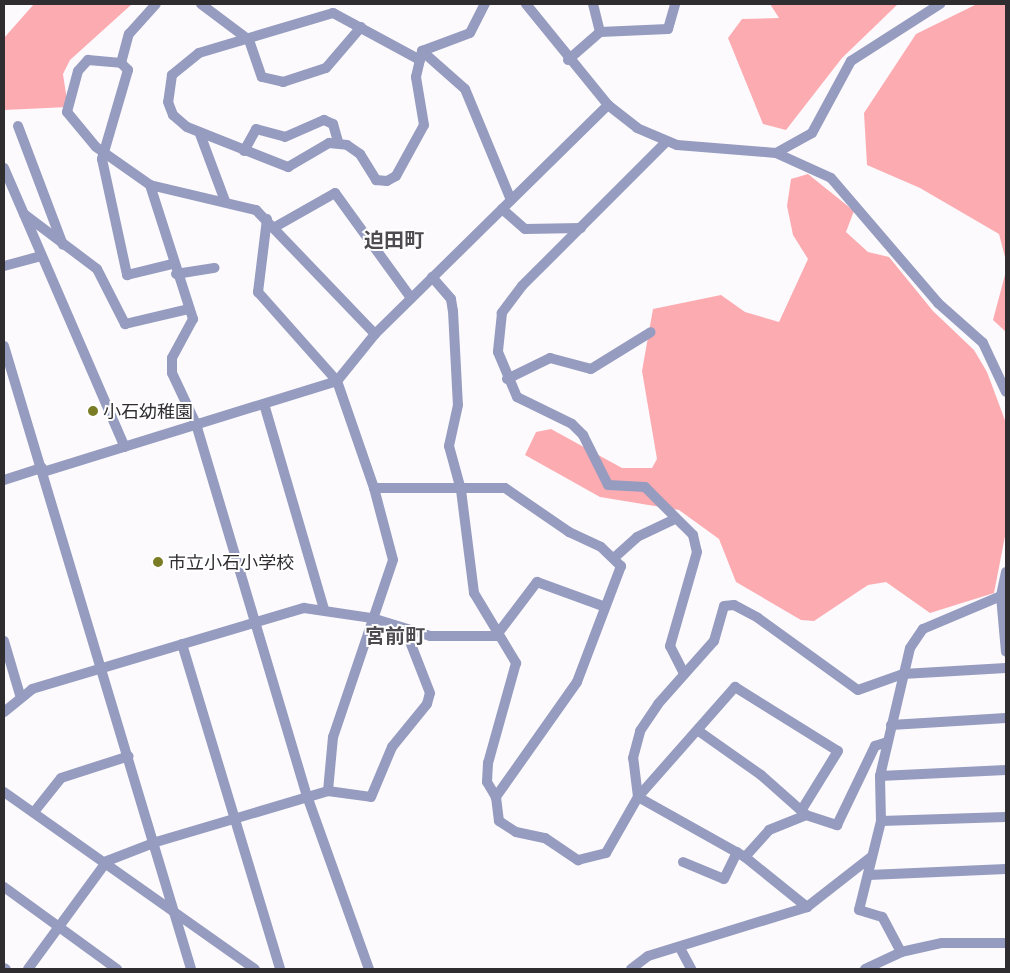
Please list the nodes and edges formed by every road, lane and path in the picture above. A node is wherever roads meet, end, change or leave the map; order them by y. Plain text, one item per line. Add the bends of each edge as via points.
1 (156, 4) edge
2 (201, 4) edge
3 (485, 4) edge
4 (526, 4) edge
5 (593, 4) edge
6 (675, 4) edge
7 (940, 4) edge
8 (361, 27) junction
9 (600, 32) junction
10 (249, 40) junction
11 (421, 55) junction
12 (568, 60) junction
13 (121, 63) junction
14 (608, 105) junction
15 (18, 126) dead end
16 (200, 134) junction
17 (338, 142) junction
18 (666, 143) junction
19 (102, 151) junction
20 (244, 151) junction
21 (776, 154) junction
22 (4, 168) edge
23 (150, 185) junction
24 (511, 200) junction
25 (224, 201) junction
26 (502, 209) junction
27 (23, 213) junction
28 (267, 219) junction
29 (275, 227) junction
30 (581, 228) junction
31 (64, 246) junction
32 (41, 256) junction
33 (4, 266) edge
34 (215, 268) dead end
35 (174, 269) junction
36 (432, 277) junction
37 (411, 298) junction
38 (189, 309) junction
39 (651, 332) dead end
40 (374, 334) junction
41 (4, 346) edge
42 (508, 379) junction
43 (337, 381) junction
44 (1006, 392) edge
45 (264, 404) junction
46 (196, 424) junction
47 (125, 447) junction
48 (42, 470) junction
49 (4, 480) edge
50 (374, 488) junction
51 (461, 490) junction
52 (676, 519) junction
53 (615, 557) junction
54 (1006, 572) edge
55 (1001, 596) junction
56 (603, 606) junction
57 (324, 609) junction
58 (372, 618) junction
59 (257, 622) junction
60 (405, 629) junction
61 (496, 636) junction
62 (4, 642) edge
63 (182, 644) junction
64 (1006, 652) edge
65 (1006, 668) edge
66 (102, 669) junction
67 (684, 674) junction
68 (903, 674) junction
69 (20, 695) junction
70 (4, 712) edge
71 (1006, 718) edge
72 (891, 725) junction
73 (700, 732) junction
74 (887, 742) junction
75 (129, 756) junction
76 (1006, 770) edge
77 (880, 776) junction
78 (328, 791) junction
79 (4, 792) edge
80 (307, 796) junction
81 (496, 796) junction
82 (638, 797) junction
83 (34, 812) junction
84 (803, 813) junction
85 (234, 817) junction
86 (1006, 817) edge
87 (881, 822) junction
88 (156, 842) junction
89 (741, 854) junction
90 (871, 858) junction
91 (107, 861) junction
92 (683, 862) dead end
93 (1006, 869) edge
94 (869, 875) junction
95 (4, 887) edge
96 (807, 907) junction
97 (177, 915) junction
98 (59, 926) junction
99 (1006, 943) edge
100 (680, 948) junction
101 (901, 952) junction
102 (98, 956) junction
103 (28, 969) edge
104 (101, 969) edge
105 (117, 969) edge
106 (191, 969) edge
107 (256, 969) edge
108 (280, 969) edge
109 (369, 969) edge
110 (631, 969) edge
111 (691, 969) edge
112 (866, 969) edge

1 - 13 street via 129,34
2 - 10 street
3 - 11 street via 470,33
4 - 12 street
5 - 9 street
6 - 9 street via 663,31
7 - 21 street via 852,61 812,133
8 - 10 street via 333,13
8 - 10 street via 326,68 283,82 262,77
8 - 11 street
9 - 12 street
10 - 16 street via 199,53 168,84 173,115
11 - 17 street via 416,77 424,125 396,176 376,180 360,154
11 - 24 street via 465,89
12 - 14 street
13 - 19 street via 128,70 116,120
13 - 19 street via 88,60 78,71 65,113
14 - 18 street
14 - 24 street
15 - 31 street
16 - 20 street
16 - 25 street
17 - 20 street via 288,167
17 - 20 street via 333,124 324,120 285,137 256,129
18 - 21 street
18 - 30 street
19 - 23 street
19 - 35 street via 127,275
21 - 44 street via 831,178 938,303 984,343
22 - 27 street
23 - 25 street
23 - 35 street
24 - 26 street
25 - 28 street via 256,210
26 - 30 street via 525,229
26 - 36 street
27 - 31 street
27 - 32 street
28 - 29 street
28 - 43 street via 258,292
29 - 37 street via 335,193
29 - 40 street
30 - 42 street via 522,286 502,314 498,352
31 - 38 street via 97,269 124,324
32 - 33 street
32 - 47 street
34 - 35 street
35 - 38 street
36 - 37 street
36 - 51 street via 451,298 453,311 458,405 449,446
37 - 40 street
38 - 46 street via 190,329 172,358 172,373
39 - 42 street via 591,368 550,358
40 - 43 street
41 - 48 street
42 - 52 street via 517,397 567,421 583,435 608,485 638,484
43 - 45 street
43 - 50 street
45 - 46 street
45 - 57 street
46 - 47 street
46 - 59 street
47 - 48 street
48 - 49 street
48 - 66 street
50 - 51 street
50 - 58 street via 393,560
51 - 53 street via 505,488
51 - 61 street via 474,593
52 - 53 street via 637,537
52 - 67 street via 693,536 697,552 670,646
53 - 56 street via 622,570
54 - 55 street
55 - 64 street
55 - 68 street via 923,629 910,648
56 - 61 street via 537,582
56 - 81 street via 577,682
57 - 58 street
57 - 59 street via 304,608
58 - 60 street
58 - 78 street via 333,737
59 - 63 street
59 - 80 street
60 - 61 street via 430,636
60 - 78 street via 428,684 427,704 392,747 370,797
61 - 81 street via 513,653 516,672 488,763 487,782
62 - 69 street
63 - 66 street
63 - 85 street
65 - 68 street
66 - 69 street
66 - 75 street
67 - 68 street via 714,641 724,606 734,605 858,690
67 - 82 street via 640,731 633,758
68 - 72 street
69 - 70 street
71 - 72 street
72 - 74 street
73 - 82 street
73 - 84 street via 761,775
73 - 84 street via 735,687 838,751
74 - 77 street
74 - 84 street via 875,746 837,825
75 - 83 street via 61,778
75 - 88 street
76 - 77 street
77 - 87 street
78 - 80 street
79 - 83 street
80 - 85 street
80 - 109 street
81 - 82 street via 499,821 506,828 545,838 578,860 606,853
82 - 89 street
83 - 91 street
84 - 89 street via 769,830
85 - 88 street
85 - 108 street
86 - 87 street
87 - 90 street
88 - 91 street
88 - 97 street
89 - 92 street via 724,879
89 - 96 street
90 - 94 street
90 - 96 street
91 - 97 street
91 - 98 street
93 - 94 street
94 - 101 street via 860,910 882,917
95 - 98 street
96 - 100 street
97 - 106 street
97 - 107 street
98 - 102 street
98 - 103 street
99 - 101 street via 974,940
100 - 110 street via 648,956
100 - 111 street
101 - 112 street
102 - 104 street
102 - 105 street

